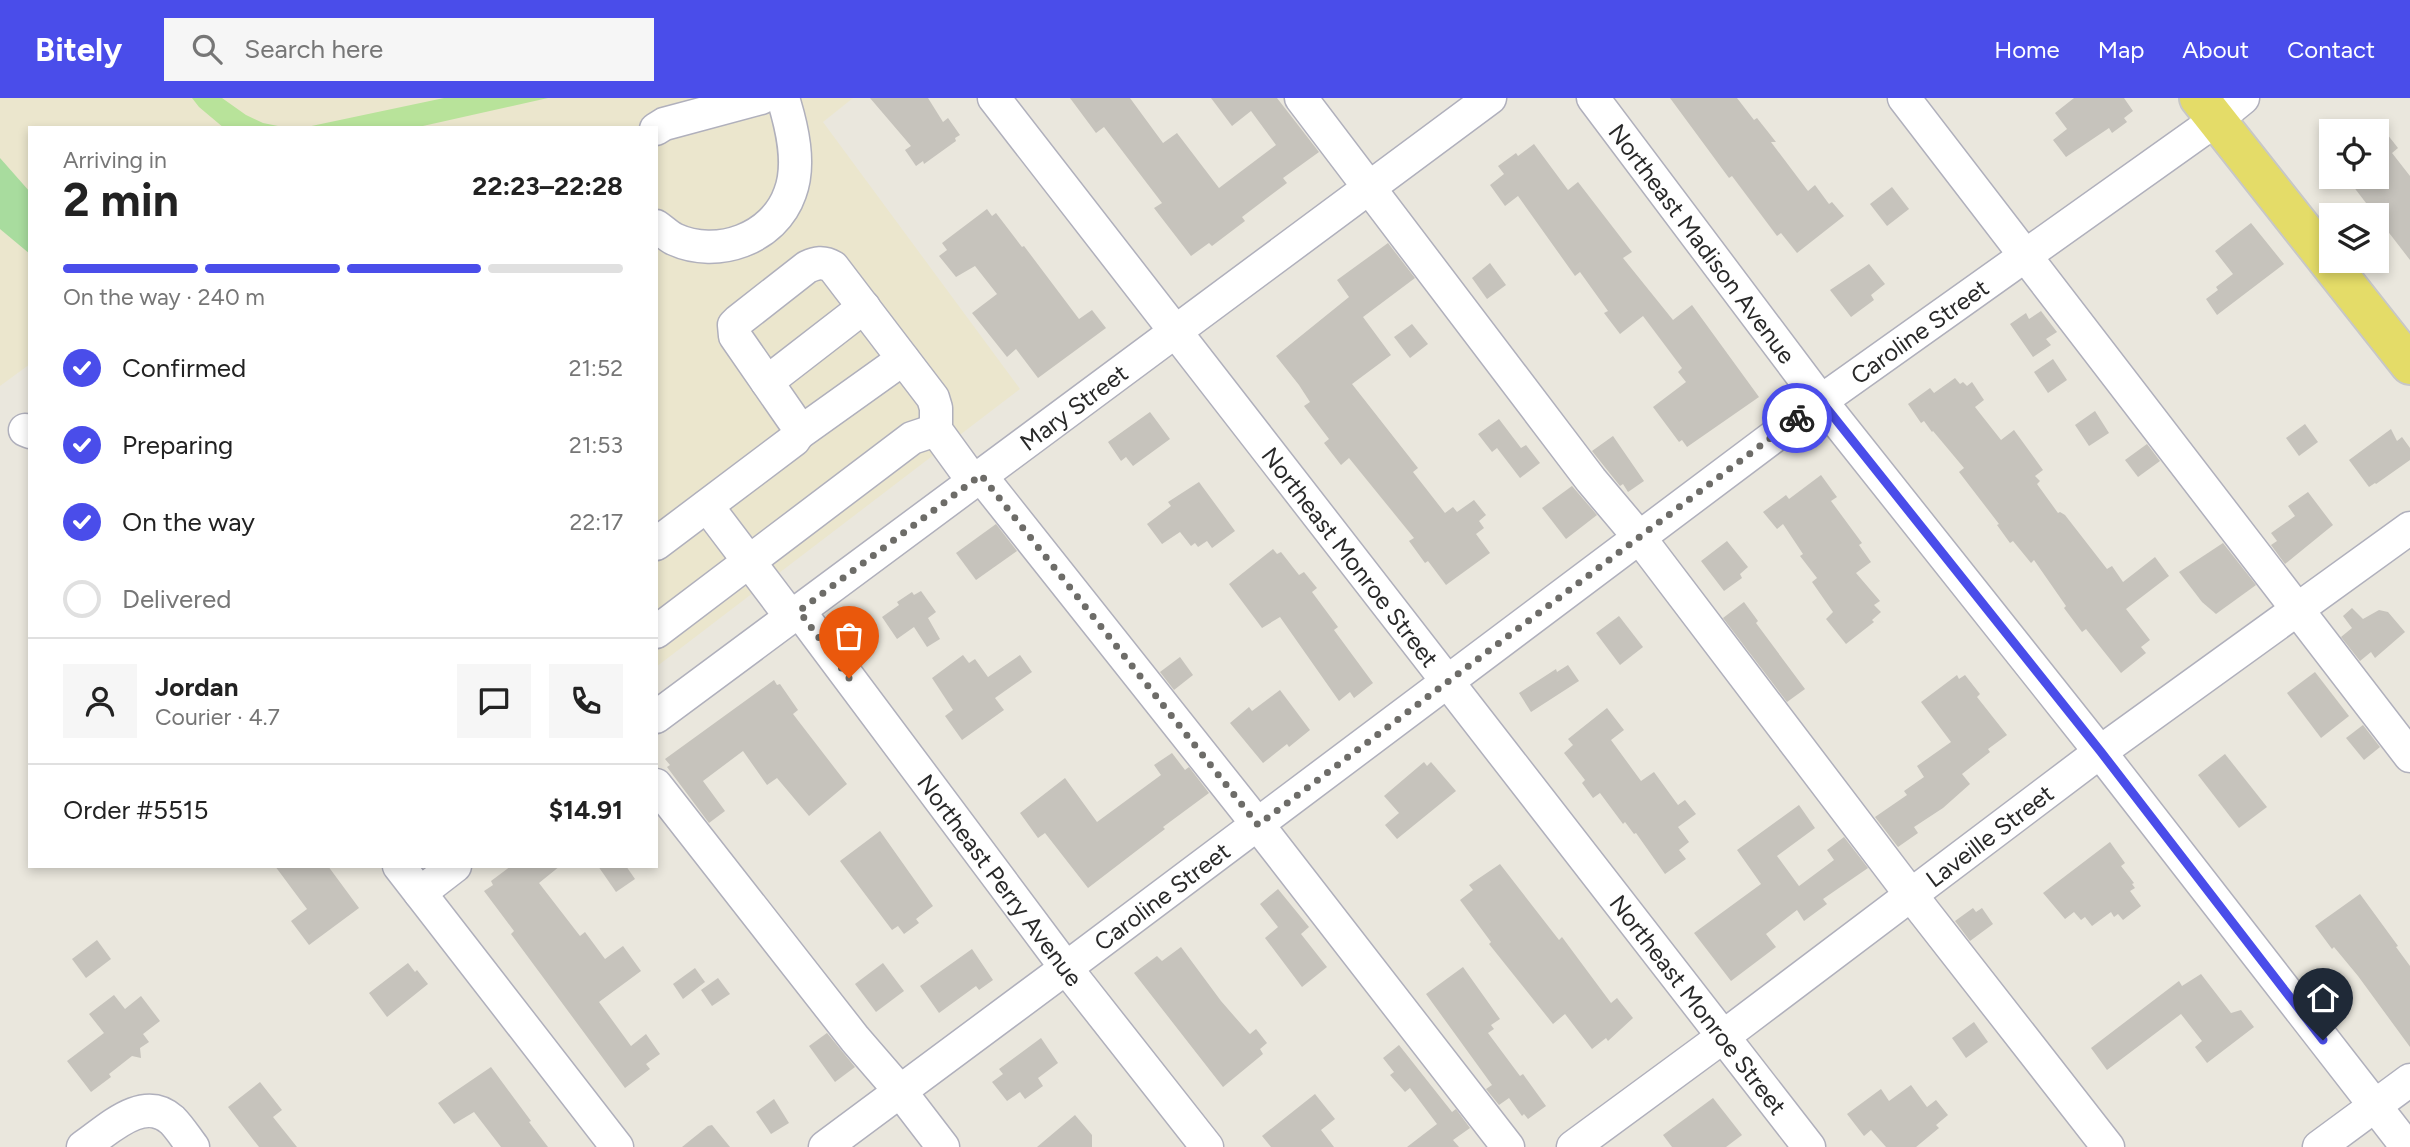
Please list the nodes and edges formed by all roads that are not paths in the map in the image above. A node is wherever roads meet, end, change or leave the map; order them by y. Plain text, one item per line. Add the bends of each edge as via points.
1 (761, 98) edge
2 (783, 98) edge
3 (994, 98) edge
4 (1301, 98) edge
5 (1490, 98) edge
6 (1593, 98) edge
7 (1904, 98) edge
8 (2220, 105) edge
9 (658, 127) edge
10 (1370, 188) junction
11 (658, 227) edge
12 (2026, 255) junction
13 (864, 307) junction
14 (1175, 333) junction
15 (903, 359) junction
16 (2410, 365) edge
17 (767, 382) junction
18 (1821, 401) junction
19 (936, 430) junction
20 (799, 434) junction
21 (977, 478) junction
22 (707, 506) junction
23 (2410, 528) edge
24 (1640, 537) junction
25 (658, 543) edge
26 (750, 562) junction
27 (2297, 610) junction
28 (795, 614) junction
29 (658, 631) edge
30 (1447, 682) junction
31 (658, 716) edge
32 (2101, 752) junction
33 (2410, 756) edge
34 (658, 788) edge
35 (1258, 825) junction
36 (401, 868) edge
37 (452, 868) edge
38 (420, 892) junction
39 (1911, 895) junction
40 (1066, 968) junction
41 (1724, 1036) junction
42 (2410, 1080) edge
43 (900, 1091) junction
44 (2375, 1106) junction
45 (832, 1145) edge
46 (83, 1147) edge
47 (193, 1147) edge
48 (617, 1147) edge
49 (943, 1147) edge
50 (1207, 1147) edge
51 (1508, 1147) edge
52 (1573, 1147) edge
53 (1809, 1147) edge
54 (2108, 1147) edge
55 (2319, 1147) edge
56 (2407, 1147) edge

1 - 9 street
2 - 11 street via 790,121 794,174 783,210 766,228 734,245 704,247 673,238
3 - 14 street, Northeast Monroe Street
4 - 10 street
5 - 10 street, Mary Street
6 - 18 street, Northeast Madison Avenue
7 - 12 street
8 - 12 street, Caroline Street
8 - 16 main road
10 - 14 street, Mary Street
10 - 24 street via 1591,480
12 - 18 street, Caroline Street
12 - 27 street
13 - 15 street
13 - 17 street
13 - 17 street via 827,263 816,263 797,275 734,324 735,336
14 - 21 street, Mary Street
14 - 30 street, Northeast Monroe Street
15 - 19 street via 933,398
15 - 20 street
17 - 20 street
18 - 24 street, Caroline Street
18 - 32 street, Northeast Madison Avenue
19 - 21 street
19 - 26 street via 912,438
20 - 22 street
21 - 28 street, Mary Street
21 - 35 street
22 - 25 street
22 - 26 street, Northeast Perry Avenue
23 - 27 street, Laveille Street
24 - 30 street, Caroline Street
24 - 39 street
26 - 28 street, Northeast Perry Avenue
26 - 29 street
27 - 32 street, Laveille Street
27 - 33 street
28 - 31 street, Mary Street
28 - 40 street, Northeast Perry Avenue
30 - 35 street, Caroline Street
30 - 41 street, Northeast Monroe Street
32 - 39 street, Laveille Street
32 - 44 street, Northeast Madison Avenue
34 - 43 street
35 - 40 street, Caroline Street
35 - 51 street
36 - 38 street
37 - 38 street
38 - 48 street
39 - 41 street, Laveille Street
39 - 54 street
40 - 43 street, Caroline Street
40 - 50 street, Northeast Perry Avenue
41 - 52 street, Laveille Street
41 - 53 street, Northeast Monroe Street
42 - 44 street
43 - 45 street, Caroline Street
43 - 49 street
44 - 55 street
44 - 56 street, Northeast Madison Avenue
46 - 47 street via 133,1113 149,1111 173,1121

